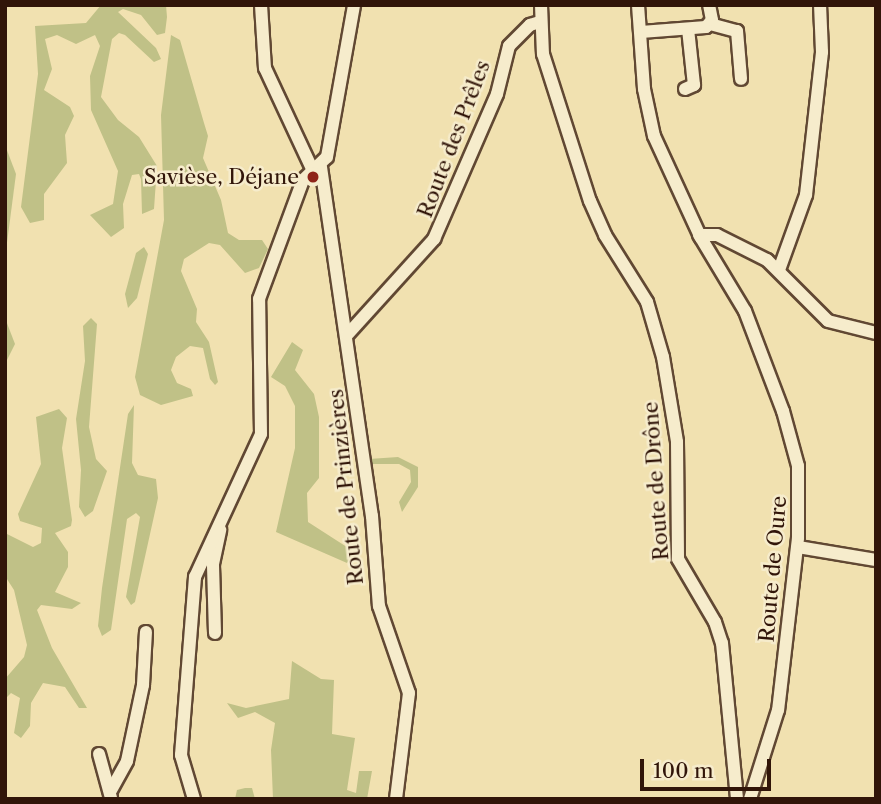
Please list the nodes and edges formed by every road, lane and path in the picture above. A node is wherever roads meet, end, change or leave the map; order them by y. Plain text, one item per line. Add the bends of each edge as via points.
1 (261, 5) edge
2 (354, 5) edge
3 (541, 5) edge
4 (638, 5) edge
5 (709, 5) edge
6 (820, 5) edge
7 (541, 22) junction
8 (710, 24) junction
9 (688, 29) junction
10 (641, 32) junction
11 (741, 79) dead end
12 (685, 89) dead end
13 (317, 168) junction
14 (699, 235) junction
15 (779, 270) junction
16 (876, 333) edge
17 (347, 335) junction
18 (220, 519) junction
19 (798, 547) junction
20 (876, 560) edge
21 (146, 632) dead end
22 (215, 634) dead end
23 (99, 754) dead end
24 (111, 795) edge
25 (194, 799) edge
26 (396, 799) edge
27 (737, 799) edge
28 (750, 799) edge

1 - 13 street via 265,68
2 - 13 street via 328,154
3 - 7 street, Route de Drône
4 - 10 street, Route de Oure
5 - 8 street
6 - 15 street via 822,52 806,195
7 - 17 street, Route des Prêles via 530,25 509,46 497,94 434,239
7 - 27 street, Route de Drône via 543,54 590,201 605,235 647,302 663,357 677,442 678,559 723,643
8 - 9 street
8 - 11 street via 737,31
9 - 10 street
9 - 12 street via 694,85
10 - 14 street, Route de Oure via 644,89 653,130
13 - 17 street, Route de Prinzières
13 - 18 street via 302,184 260,294 257,331 263,426
14 - 15 street via 709,232 729,240
14 - 19 street, Route de Oure via 745,311 783,411 798,466
15 - 16 street via 828,321
17 - 26 street, Route de Prinzières via 373,524 379,606 409,693
18 - 22 street via 213,564
18 - 25 street via 202,552 192,592 181,755
19 - 20 street
19 - 28 street, Route de Oure via 778,710
21 - 24 street via 143,685 129,755
23 - 24 street

